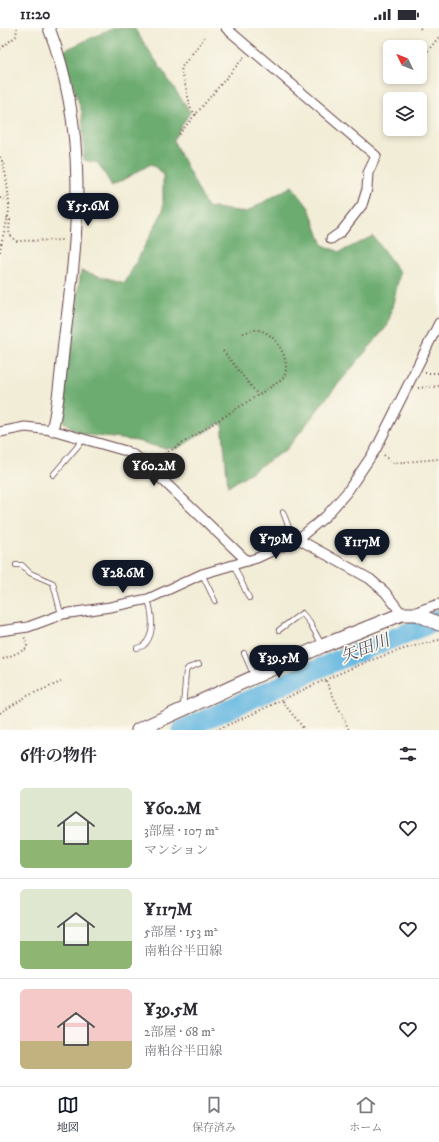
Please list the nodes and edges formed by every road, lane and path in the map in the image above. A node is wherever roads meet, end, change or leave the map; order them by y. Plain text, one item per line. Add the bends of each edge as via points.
1 (17, 28) edge
2 (49, 28) edge
3 (226, 28) edge
4 (206, 37) dead end
5 (439, 37) edge
6 (0, 49) edge
7 (251, 50) junction
8 (427, 52) edge
9 (196, 115) junction
10 (179, 134) dead end
11 (0, 157) edge
12 (0, 198) edge
13 (8, 199) junction
14 (7, 217) junction
15 (332, 239) dead end
16 (75, 240) junction
17 (0, 252) edge
18 (439, 323) edge
19 (243, 334) dead end
20 (222, 351) dead end
21 (417, 370) junction
22 (439, 373) edge
23 (439, 386) edge
24 (408, 387) junction
25 (258, 395) junction
26 (52, 430) junction
27 (0, 432) edge
28 (83, 440) junction
29 (376, 449) junction
30 (439, 458) edge
31 (146, 465) junction
32 (53, 475) dead end
33 (283, 512) dead end
34 (296, 540) junction
35 (247, 561) junction
36 (16, 565) dead end
37 (234, 566) junction
38 (202, 574) junction
39 (249, 598) dead end
40 (148, 599) junction
41 (215, 601) dead end
42 (439, 604) edge
43 (61, 614) junction
44 (402, 614) junction
45 (417, 614) junction
46 (439, 624) edge
47 (0, 630) edge
48 (279, 630) dead end
49 (439, 640) edge
50 (322, 646) junction
51 (137, 648) dead end
52 (244, 653) dead end
53 (199, 664) dead end
54 (254, 676) junction
55 (326, 680) junction
56 (61, 682) dead end
57 (283, 701) junction
58 (183, 708) junction
59 (0, 713) edge
60 (138, 730) edge
61 (216, 730) edge
62 (304, 730) edge
63 (350, 730) edge

1 - 6 path via 16,36
2 - 16 street via 73,116 78,198
3 - 7 street
4 - 9 path via 181,68 191,109
5 - 8 path
7 - 9 path
7 - 15 street via 376,156 368,173 362,205
9 - 10 path
11 - 13 path via 7,183
12 - 13 path
13 - 14 path
14 - 16 path via 10,220 9,235 18,241
14 - 17 path
16 - 26 street via 73,276
18 - 21 street
19 - 25 path via 256,330 272,335 280,346 284,359 284,377
20 - 25 path
21 - 22 path via 424,373
21 - 24 street
23 - 24 path
24 - 29 street
25 - 31 path
26 - 27 street via 25,427
26 - 28 street
28 - 31 street via 126,451
28 - 32 lane
29 - 30 path via 392,464
29 - 34 street via 347,492 326,516
31 - 35 street
33 - 34 lane
34 - 35 street
34 - 44 street via 370,579 385,592
35 - 37 street
36 - 43 lane via 22,565 30,573 52,583
37 - 38 street
37 - 39 lane
38 - 40 street
38 - 41 lane
40 - 43 street via 110,608
40 - 51 lane via 152,623 150,637 143,646
42 - 45 street
43 - 47 street via 28,627
44 - 45 main road
44 - 50 main road
45 - 46 main road
48 - 50 lane via 302,613
49 - 55 path via 398,650
50 - 54 main road
52 - 54 lane
53 - 58 lane via 186,671
54 - 58 main road
55 - 57 path
55 - 63 path
56 - 59 path via 27,696
57 - 61 path
57 - 62 path
58 - 60 main road

